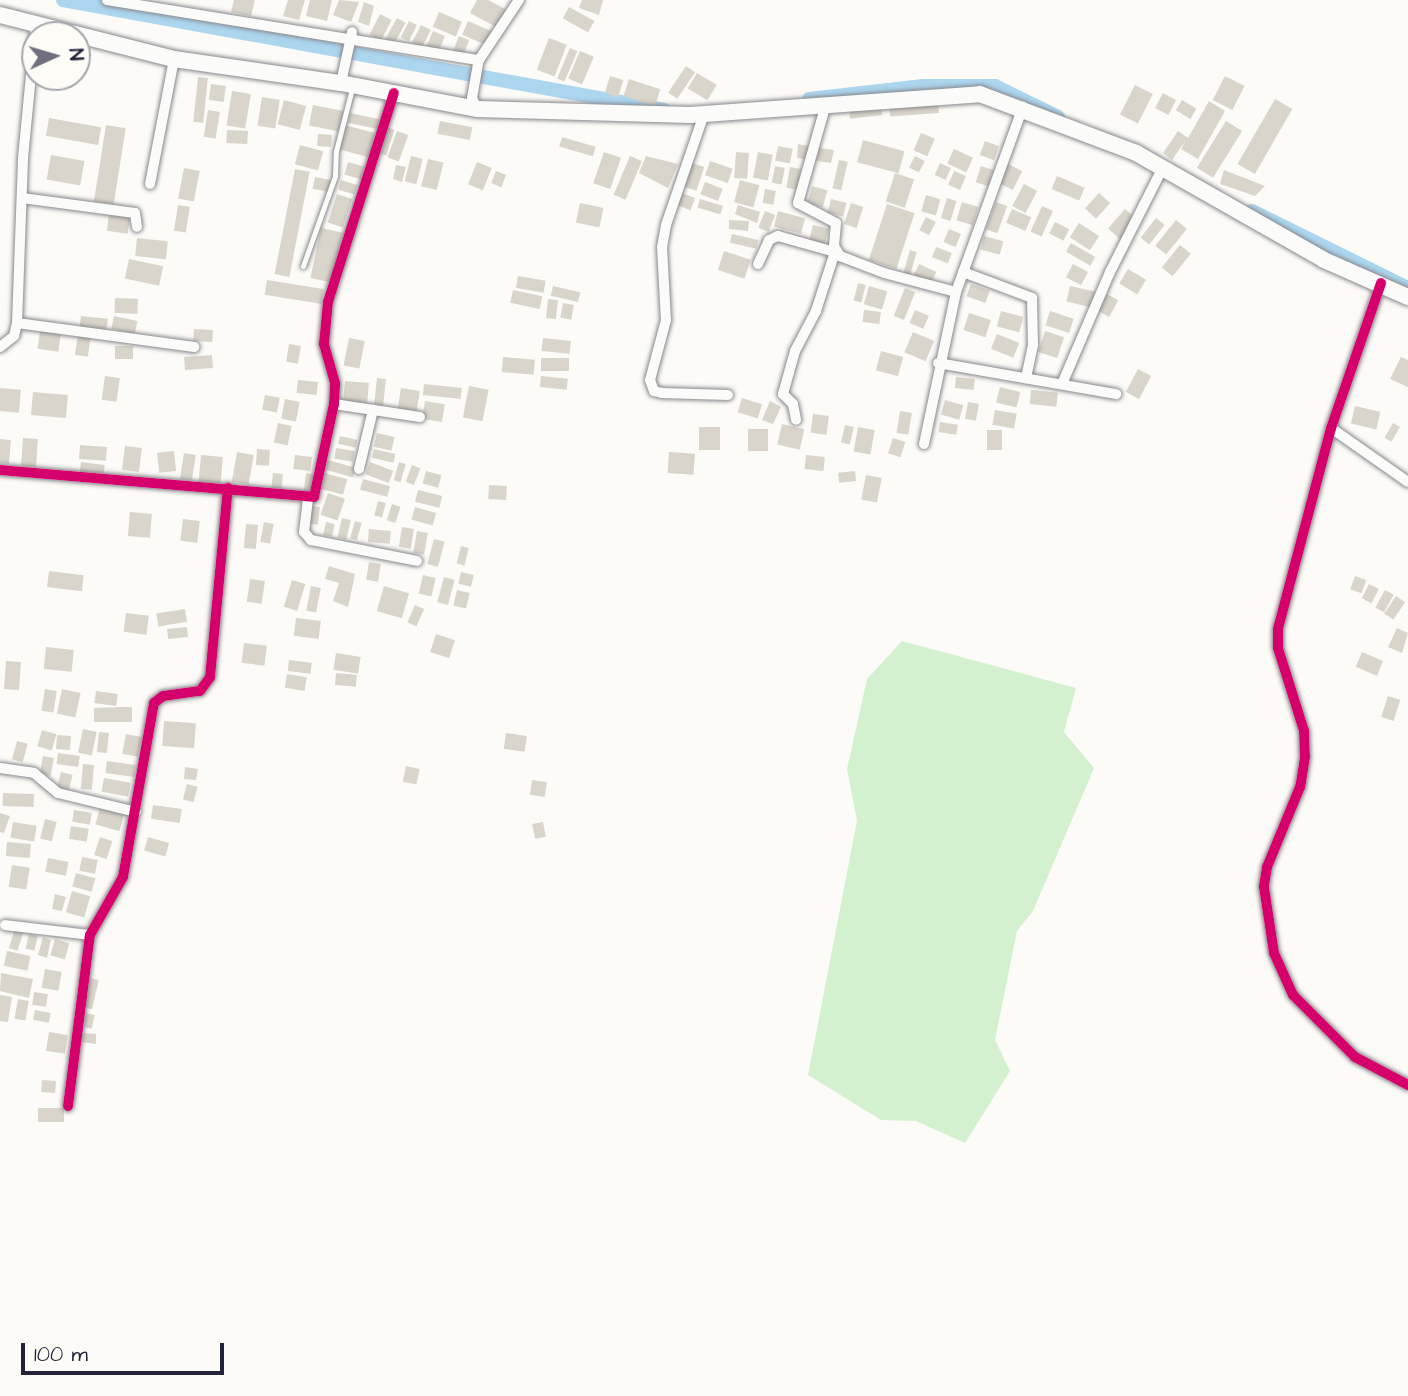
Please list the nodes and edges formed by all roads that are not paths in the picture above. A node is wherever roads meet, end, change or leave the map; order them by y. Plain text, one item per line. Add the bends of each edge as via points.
1 (107, 0) edge
2 (519, 0) edge
3 (0, 15) edge
4 (24, 21) edge
5 (91, 38) edge
6 (350, 39) junction
7 (174, 60) junction
8 (479, 60) junction
9 (347, 84) junction
10 (31, 91) edge
11 (394, 93) junction
12 (475, 104) junction
13 (826, 104) junction
14 (1023, 107) junction
15 (704, 114) junction
16 (1163, 167) junction
17 (150, 184) dead end
18 (22, 198) junction
19 (137, 227) dead end
20 (835, 252) junction
21 (758, 264) dead end
22 (303, 265) dead end
23 (962, 272) junction
24 (1381, 283) junction
25 (956, 292) junction
26 (1408, 297) edge
27 (16, 323) junction
28 (0, 347) edge
29 (194, 347) dead end
30 (939, 363) junction
31 (1026, 378) junction
32 (1062, 384) junction
33 (1116, 394) dead end
34 (728, 396) dead end
35 (334, 404) junction
36 (373, 410) junction
37 (420, 417) dead end
38 (796, 420) dead end
39 (1331, 428) junction
40 (924, 444) dead end
41 (0, 470) edge
42 (359, 470) dead end
43 (1408, 482) edge
44 (228, 488) junction
45 (308, 499) junction
46 (417, 561) dead end
47 (0, 768) edge
48 (136, 812) junction
49 (5, 925) dead end
50 (90, 935) junction
51 (1408, 1085) edge
52 (68, 1106) dead end

1 - 6 street
2 - 8 street
3 - 4 main road
5 - 7 main road
6 - 8 street
6 - 9 street via 345,60
7 - 9 main road
7 - 17 street
8 - 12 street via 473,86
9 - 11 main road
9 - 22 lane via 335,176
10 - 18 street
11 - 12 main road
11 - 35 street via 328,302 324,344 335,383
12 - 15 main road
13 - 14 main road via 959,92
13 - 15 main road
13 - 20 street via 798,203 836,223
14 - 16 main road
14 - 23 street
15 - 34 street via 666,225 662,247 666,320 650,380 654,391 662,393
16 - 24 main road via 1324,260
16 - 32 street via 1110,272
18 - 19 street via 135,214
18 - 27 street
20 - 21 street via 778,236 769,240
20 - 25 street via 884,273
20 - 38 street via 811,324 795,351 783,394 793,404
23 - 25 street
23 - 31 street via 1032,298 1032,345
24 - 26 main road
24 - 39 street
25 - 30 street
27 - 28 street via 14,336
27 - 29 street
30 - 31 street
30 - 40 street
31 - 32 street
32 - 33 street
35 - 36 street
35 - 45 street via 316,492
36 - 37 street
36 - 42 street
39 - 43 street
39 - 51 street via 1279,629 1280,655 1304,731 1305,757 1300,787 1267,867 1265,905 1275,953 1293,995 1354,1057
41 - 44 street
44 - 45 street
44 - 48 street via 210,677 200,691 163,696 154,703
45 - 46 street via 304,532 311,540
47 - 48 street via 34,773 58,793
48 - 50 street via 123,877
49 - 50 street
50 - 52 street

